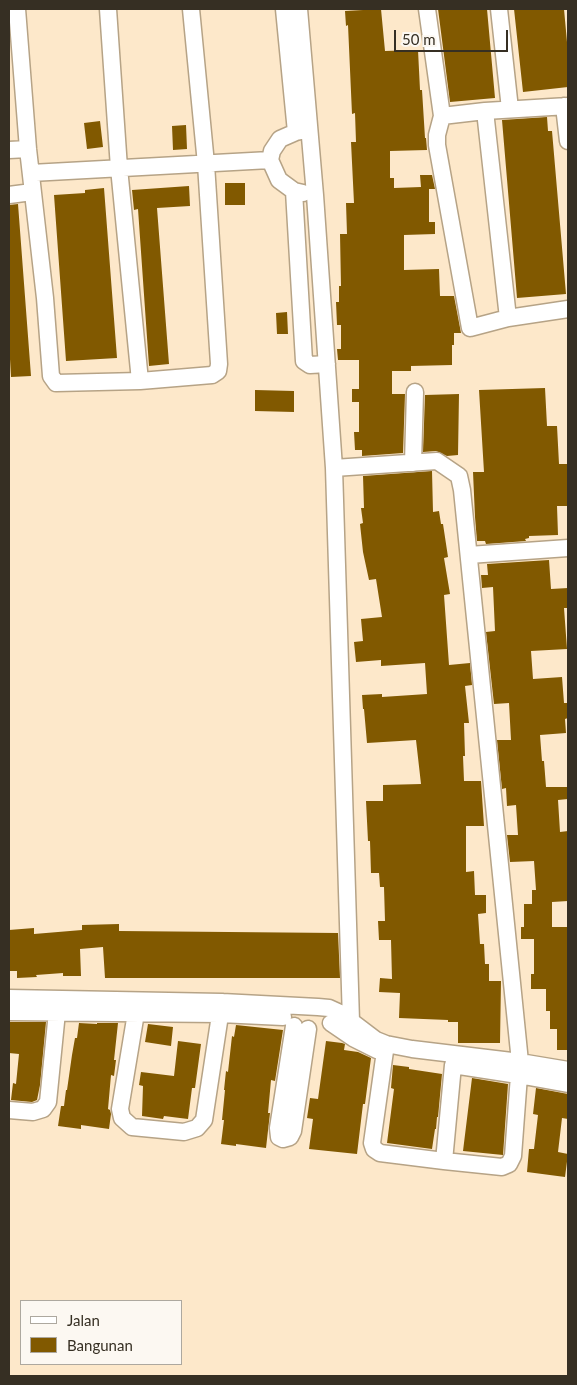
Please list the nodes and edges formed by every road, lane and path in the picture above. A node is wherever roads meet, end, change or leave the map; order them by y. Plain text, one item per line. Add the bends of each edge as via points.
1 (17, 9) edge
2 (108, 9) edge
3 (191, 9) edge
4 (284, 9) edge
5 (299, 9) edge
6 (427, 9) edge
7 (499, 9) edge
8 (566, 106) edge
9 (510, 109) junction
10 (485, 111) junction
11 (442, 116) junction
12 (303, 130) junction
13 (568, 141) edge
14 (28, 149) junction
15 (9, 150) edge
16 (270, 160) junction
17 (206, 164) junction
18 (119, 168) junction
19 (31, 172) junction
20 (294, 191) junction
21 (32, 192) junction
22 (9, 195) edge
23 (315, 195) junction
24 (568, 309) edge
25 (508, 318) junction
26 (327, 364) junction
27 (140, 381) junction
28 (415, 392) dead end
29 (413, 463) junction
30 (334, 468) junction
31 (568, 548) edge
32 (469, 555) junction
33 (9, 998) edge
34 (58, 1005) junction
35 (221, 1008) junction
36 (9, 1012) edge
37 (136, 1013) junction
38 (291, 1019) junction
39 (341, 1019) junction
40 (386, 1049) junction
41 (453, 1065) junction
42 (519, 1068) junction
43 (568, 1070) edge
44 (568, 1084) edge
45 (9, 1110) edge
46 (444, 1161) junction

1 - 14 street
2 - 18 street
3 - 17 street
4 - 12 street
5 - 12 street
6 - 11 street
7 - 9 street
8 - 9 street
8 - 13 street
9 - 10 street
10 - 11 street
10 - 25 street
11 - 25 street via 437,145 470,328
12 - 16 street via 280,139
12 - 23 street
14 - 15 street
14 - 19 street
16 - 17 street
16 - 20 street via 279,180
17 - 18 street
17 - 27 street via 218,371 212,375
18 - 19 street
18 - 27 street
19 - 21 street
20 - 23 street
20 - 26 street via 304,361 310,365
21 - 22 street
21 - 27 street via 45,298 50,376 56,383
23 - 26 street
24 - 25 street
26 - 30 street
28 - 29 street
29 - 30 street
29 - 32 street via 438,461 459,476
30 - 39 street
31 - 32 street
32 - 42 street
33 - 34 street
34 - 35 street
34 - 36 street
34 - 37 street
34 - 45 street via 48,1102 43,1109 34,1112
35 - 37 street
35 - 37 street via 204,1120 197,1128 184,1132 132,1127 122,1118 120,1109
35 - 38 street
38 - 38 street via 293,1131 290,1137 283,1139 278,1137 278,1128
38 - 39 street
38 - 39 street via 329,1008
39 - 40 street
40 - 41 street
40 - 42 street via 412,1048
40 - 46 street via 372,1143 374,1149 380,1153
41 - 42 street
41 - 46 street
42 - 43 street
42 - 44 street
42 - 46 street via 513,1156 509,1164 502,1167

